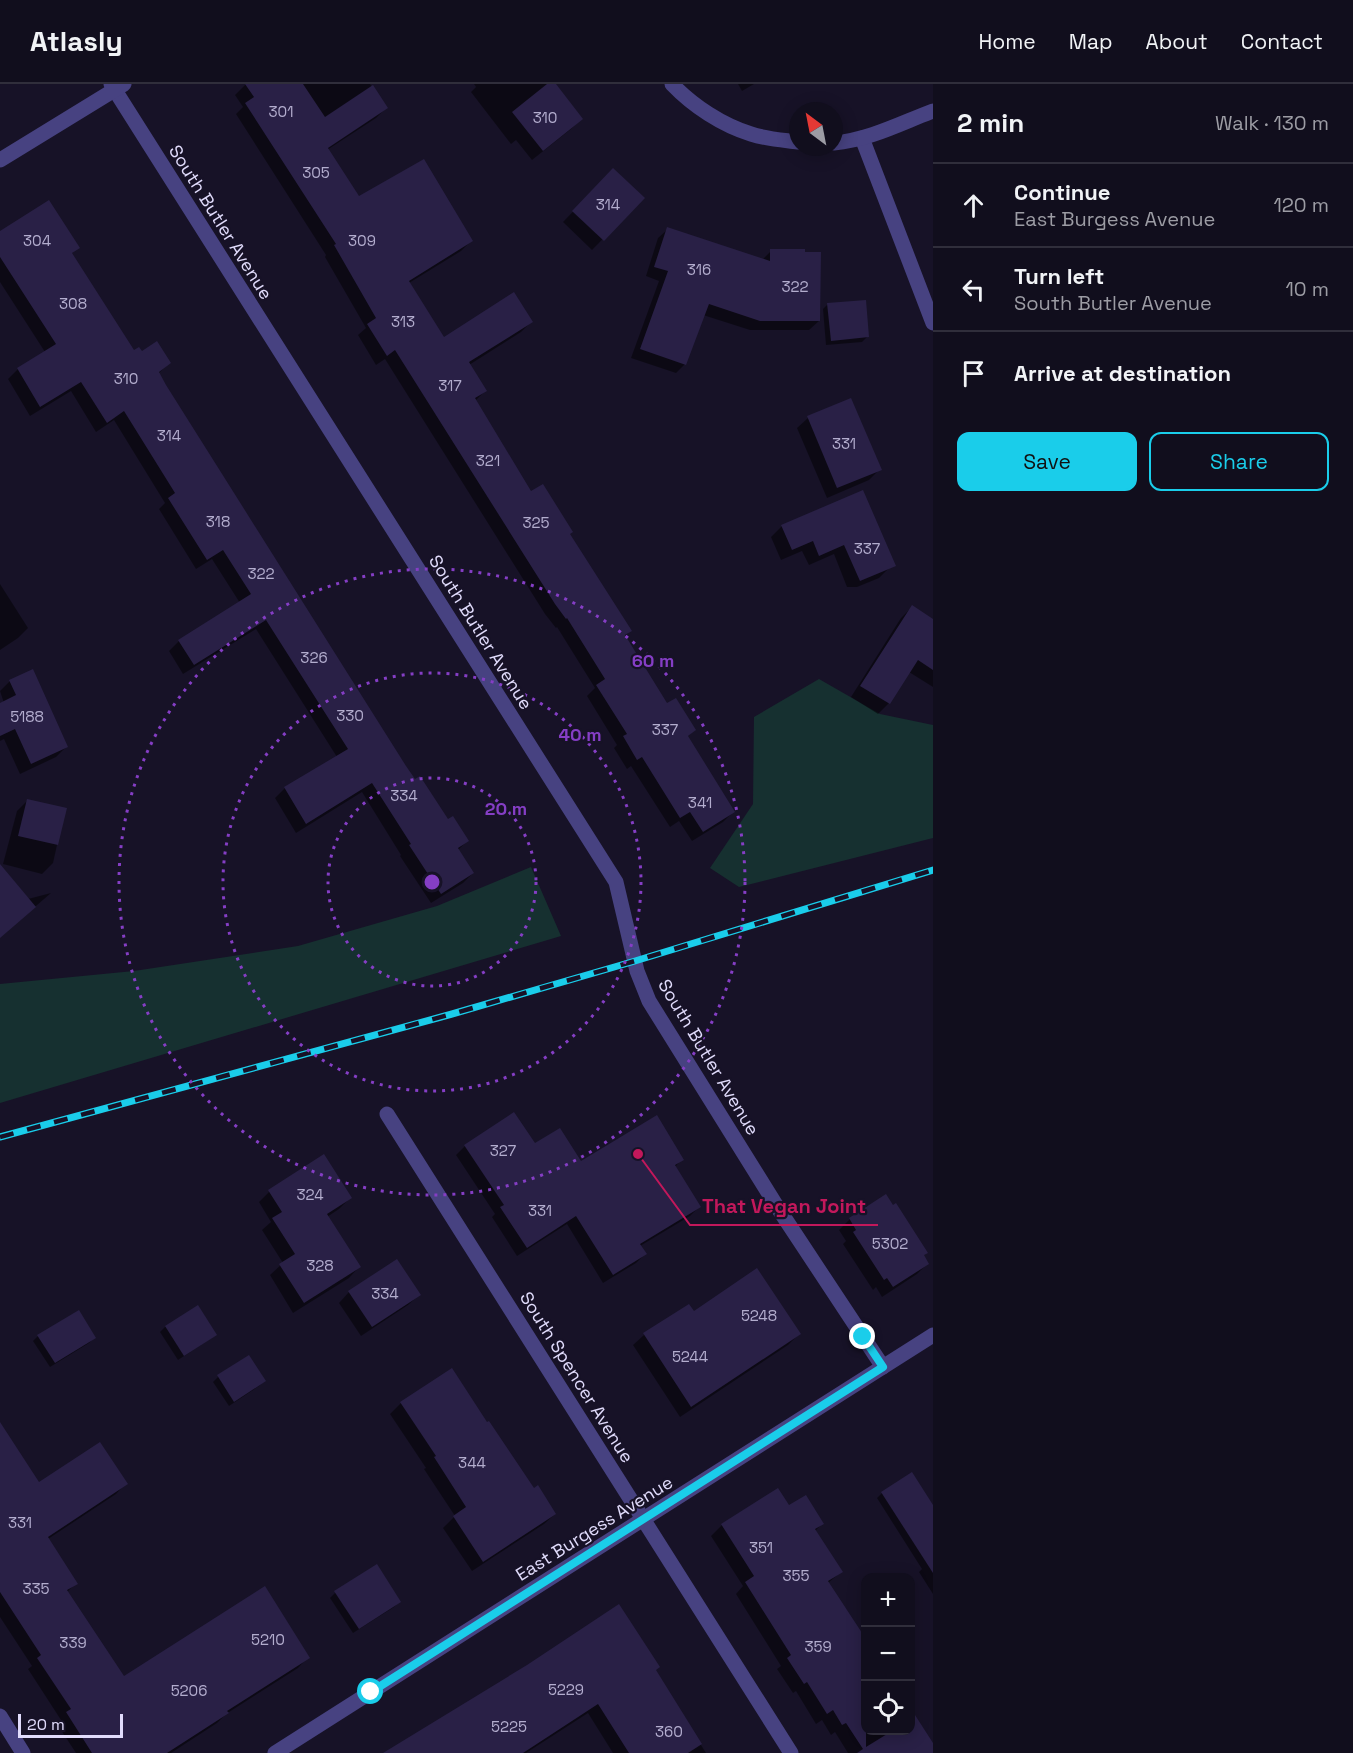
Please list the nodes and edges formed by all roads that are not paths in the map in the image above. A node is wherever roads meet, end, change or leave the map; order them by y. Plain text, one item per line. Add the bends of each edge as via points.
1 (672, 84) edge
2 (117, 86) edge
3 (933, 111) edge
4 (862, 138) junction
5 (789, 141) edge
6 (843, 141) edge
7 (0, 160) edge
8 (933, 323) edge
9 (387, 1114) dead end
10 (933, 1335) edge
11 (883, 1367) junction
12 (644, 1520) junction
13 (0, 1716) edge
14 (23, 1753) edge
15 (275, 1753) edge
16 (791, 1753) edge

1 - 5 street via 693,103 737,129
2 - 7 street
2 - 11 street, South Butler Avenue via 616,882 637,971 649,1001
3 - 4 street
4 - 6 street
4 - 8 street
9 - 12 street, South Spencer Avenue
10 - 11 street, East Burgess Avenue
11 - 12 street, East Burgess Avenue
12 - 15 street, East Burgess Avenue
12 - 16 street, South Spencer Avenue
13 - 14 street

